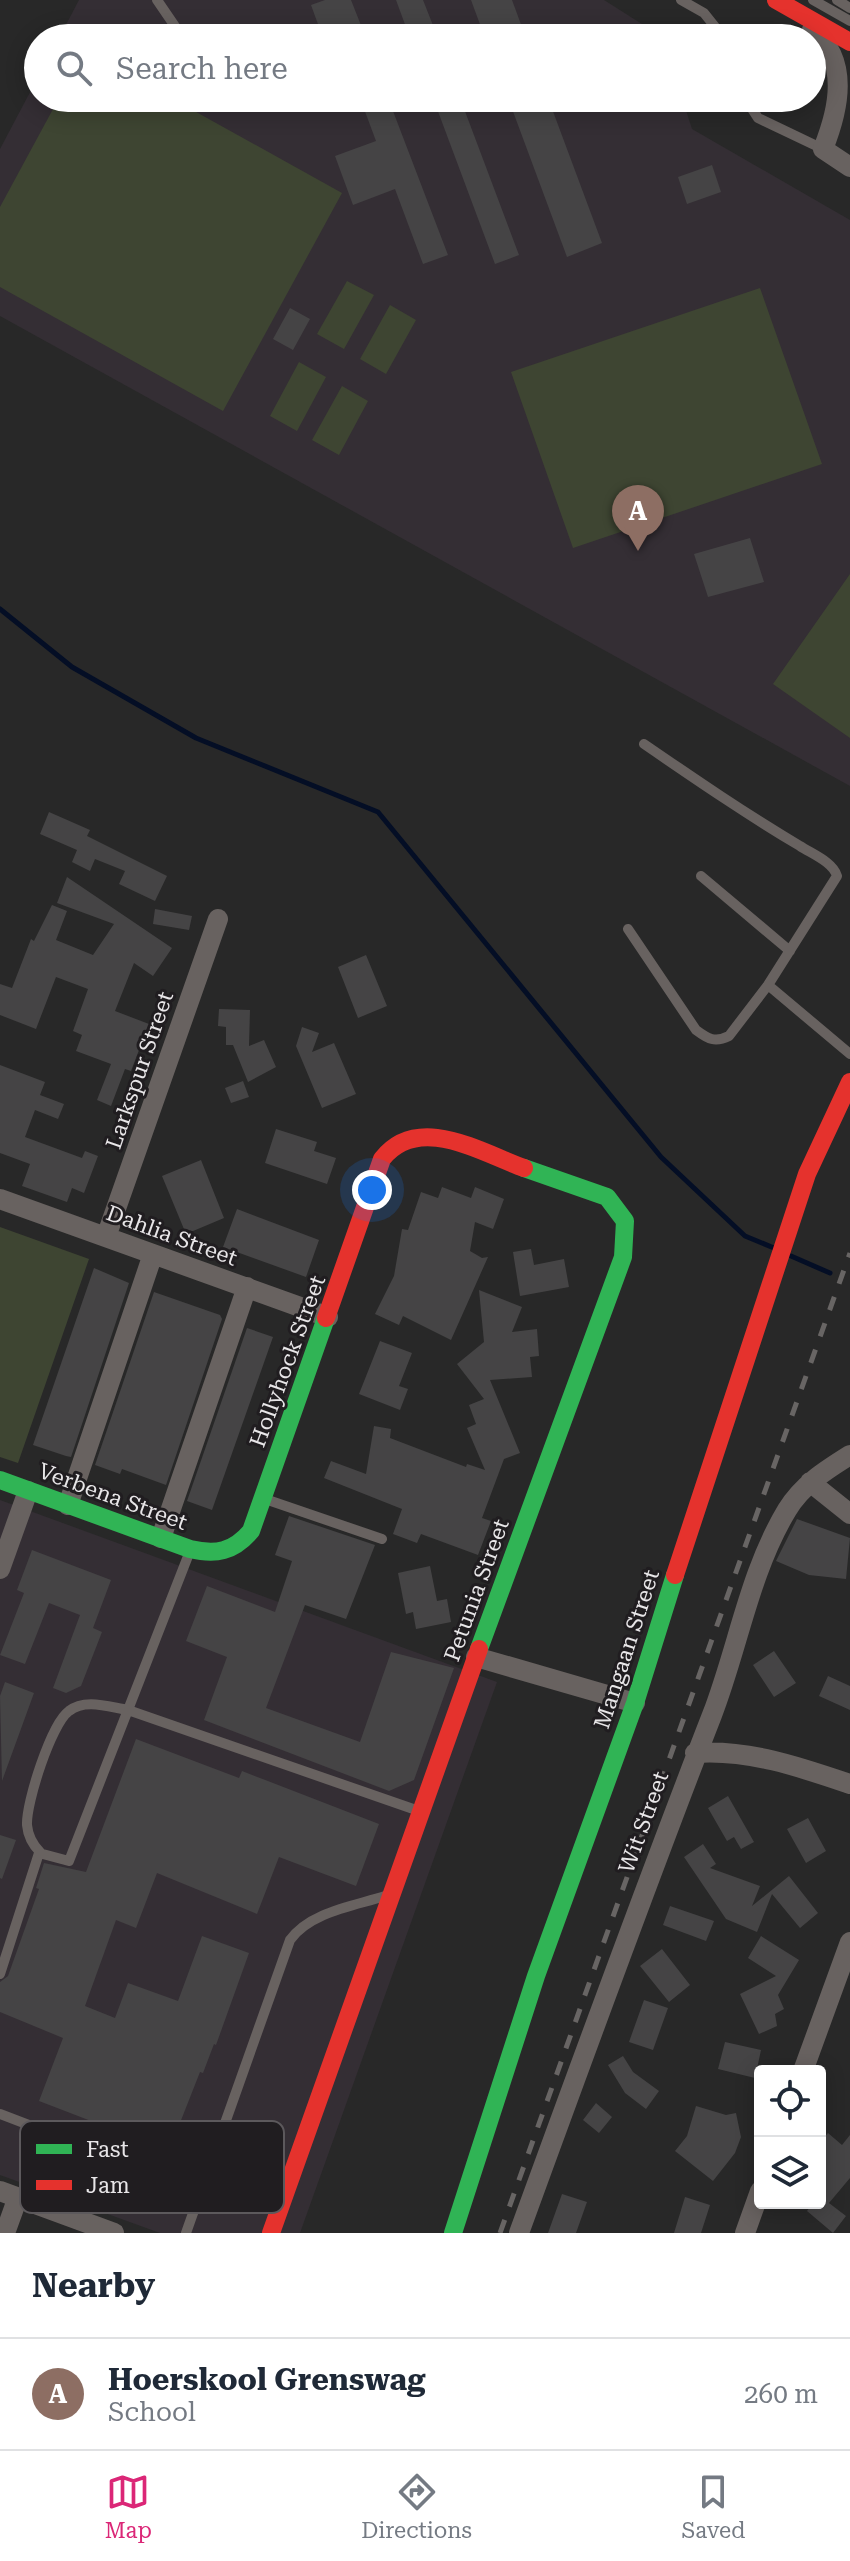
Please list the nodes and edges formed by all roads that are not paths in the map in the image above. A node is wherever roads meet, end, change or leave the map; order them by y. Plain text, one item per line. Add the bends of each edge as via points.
1 (157, 0) edge
2 (681, 0) edge
3 (813, 0) edge
4 (837, 0) edge
5 (781, 3) edge
6 (850, 8) edge
7 (850, 21) edge
8 (173, 24) edge
9 (713, 24) edge
10 (805, 24) edge
11 (818, 24) edge
12 (826, 28) edge
13 (826, 42) edge
14 (850, 42) edge
15 (850, 102) edge
16 (754, 112) edge
17 (835, 119) junction
18 (823, 149) junction
19 (850, 167) edge
20 (644, 744) dead end
21 (701, 876) dead end
22 (218, 919) dead end
23 (628, 929) dead end
24 (790, 951) junction
25 (768, 985) junction
26 (850, 1054) edge
27 (850, 1082) edge
28 (382, 1159) joint
29 (0, 1199) edge
30 (106, 1237) junction
31 (153, 1254) junction
32 (247, 1287) junction
33 (328, 1317) junction
34 (850, 1455) edge
35 (0, 1480) edge
36 (810, 1482) junction
37 (28, 1491) junction
38 (263, 1498) junction
39 (68, 1505) junction
40 (850, 1514) edge
41 (161, 1538) junction
42 (382, 1539) dead end
43 (190, 1549) junction
44 (211, 1554) joint
45 (0, 1569) edge
46 (476, 1657) junction
47 (635, 1703) junction
48 (128, 1710) junction
49 (695, 1753) junction
50 (850, 1784) edge
51 (421, 1812) junction
52 (40, 1852) junction
53 (392, 1893) junction
54 (850, 1942) edge
55 (0, 1974) edge
56 (805, 2065) edge
57 (0, 2114) edge
58 (226, 2121) edge
59 (20, 2122) edge
60 (9, 2194) edge
61 (284, 2196) edge
62 (754, 2208) edge
63 (60, 2213) edge
64 (193, 2213) edge
65 (278, 2213) edge
66 (5, 2233) edge
67 (114, 2233) edge
68 (186, 2233) edge
69 (271, 2233) edge
70 (453, 2233) edge
71 (519, 2233) edge
72 (745, 2233) edge

1 - 8 lane
2 - 9 lane
3 - 7 lane
4 - 6 lane
5 - 10 street
5 - 11 street
12 - 14 street
13 - 17 street via 837,59
15 - 17 street
16 - 18 lane
17 - 18 street
18 - 19 street
20 - 24 lane via 837,872 837,881
21 - 24 lane
22 - 30 street, Larkspur Street
23 - 25 lane via 678,1008 708,1040 729,1036
24 - 25 lane
25 - 26 lane
27 - 47 street, Mangaan Street via 807,1174
28 - 33 street, Hollyhock Street
28 - 46 street, Petunia Street via 402,1138 442,1139 594,1191 607,1197 625,1221 615,1285
29 - 30 street, Dahlia Street
30 - 31 street, Dahlia Street
31 - 32 street, Dahlia Street
31 - 39 street
32 - 33 street, Dahlia Street
32 - 41 street
33 - 38 street, Hollyhock Street
34 - 36 street, Wit Street
35 - 37 street, Verbena Street
36 - 40 street
36 - 49 street, Wit Street via 789,1506 763,1558
37 - 39 street, Verbena Street
37 - 45 street
38 - 42 lane
38 - 44 street, Hollyhock Street via 239,1547
39 - 41 street, Verbena Street
41 - 43 street, Verbena Street
43 - 44 street, Verbena Street
43 - 48 lane
46 - 47 street
46 - 51 street, Petunia Street
47 - 70 street, Mangaan Street via 536,1976
48 - 51 lane
48 - 52 lane via 69,1861
48 - 52 lane via 84,1703 57,1724 30,1803 27,1826
49 - 50 street via 740,1754
49 - 71 street, Wit Street
51 - 53 street, Petunia Street
52 - 55 lane
53 - 58 lane via 296,1931
53 - 61 street, Petunia Street
54 - 56 street
57 - 59 lane
60 - 66 street
62 - 72 street
63 - 67 street
64 - 68 lane
65 - 69 street, Petunia Street

